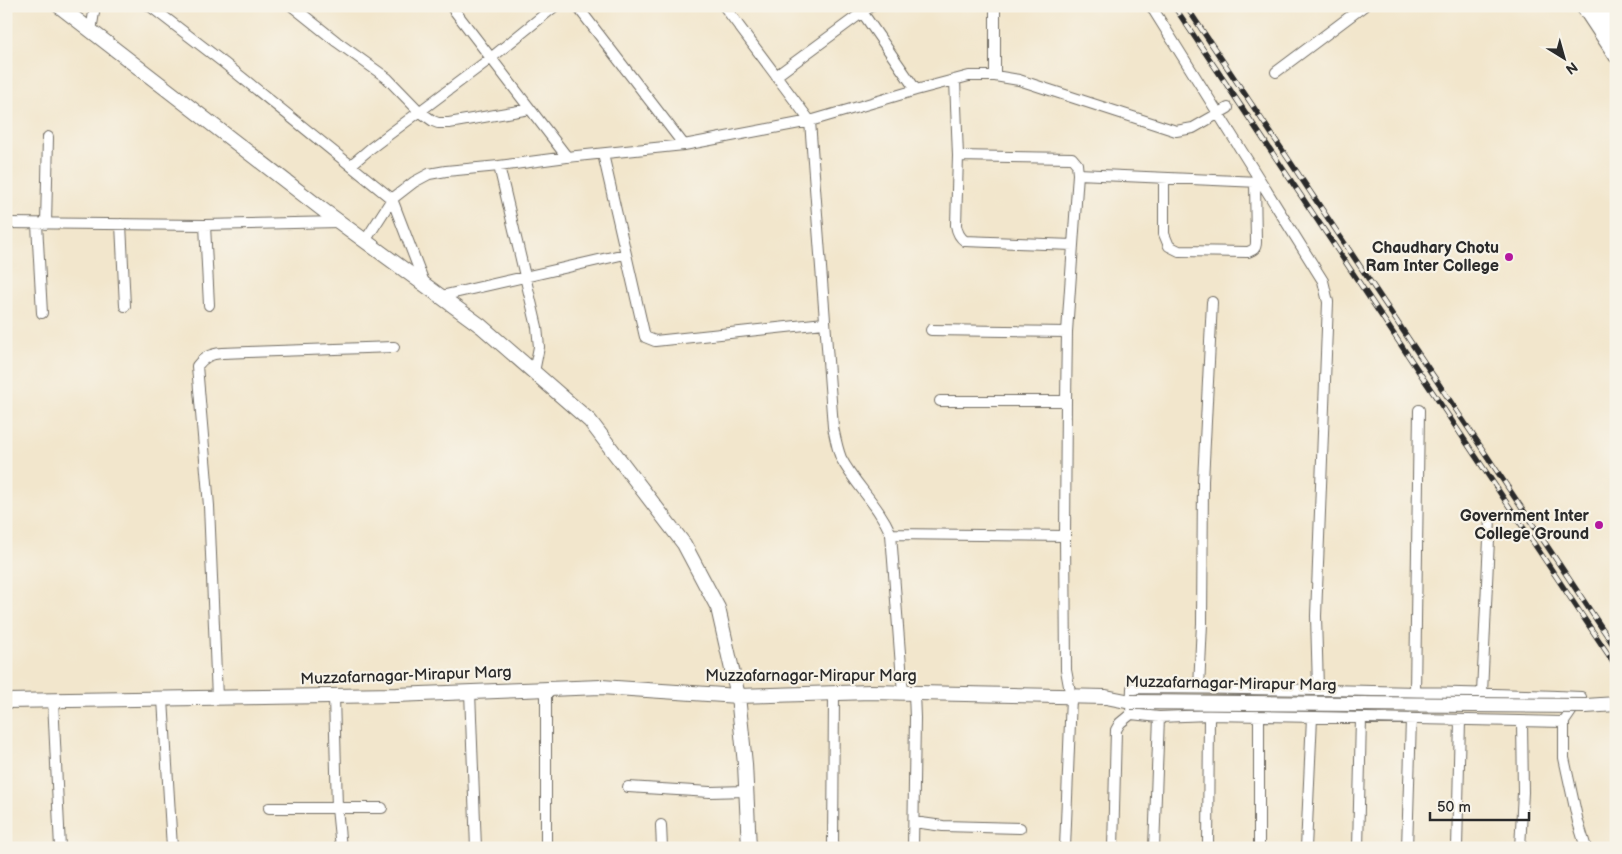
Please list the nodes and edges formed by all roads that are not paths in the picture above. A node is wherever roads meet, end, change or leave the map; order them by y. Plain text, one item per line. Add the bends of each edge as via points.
1 (59, 6) edge
2 (95, 6) edge
3 (150, 6) edge
4 (292, 6) edge
5 (451, 6) edge
6 (555, 6) edge
7 (577, 6) edge
8 (724, 6) edge
9 (995, 6) edge
10 (1151, 6) edge
11 (1364, 6) edge
12 (1583, 6) edge
13 (1599, 6) edge
14 (864, 8) edge
15 (91, 31) junction
16 (1612, 34) edge
17 (1616, 56) edge
18 (491, 58) junction
19 (1276, 72) dead end
20 (776, 76) junction
21 (995, 76) junction
22 (954, 80) junction
23 (916, 90) junction
24 (1228, 108) dead end
25 (530, 109) junction
26 (418, 111) junction
27 (1219, 114) junction
28 (810, 121) junction
29 (48, 137) dead end
30 (684, 145) junction
31 (603, 154) junction
32 (958, 156) junction
33 (567, 157) junction
34 (351, 165) junction
35 (500, 166) junction
36 (1078, 174) junction
37 (1164, 178) junction
38 (1258, 182) junction
39 (392, 199) junction
40 (339, 222) junction
41 (6, 223) edge
42 (42, 224) junction
43 (121, 224) junction
44 (205, 225) junction
45 (365, 241) junction
46 (1073, 245) junction
47 (625, 254) junction
48 (526, 277) junction
49 (426, 286) junction
50 (441, 296) junction
51 (1212, 302) dead end
52 (209, 305) dead end
53 (125, 306) dead end
54 (42, 313) dead end
55 (824, 323) junction
56 (931, 330) dead end
57 (1067, 332) junction
58 (394, 347) dead end
59 (534, 372) junction
60 (940, 401) dead end
61 (1066, 402) junction
62 (1419, 410) dead end
63 (1490, 517) dead end
64 (891, 534) junction
65 (1065, 536) junction
66 (1199, 688) junction
67 (546, 689) junction
68 (1318, 689) junction
69 (470, 692) junction
70 (1415, 692) junction
71 (834, 693) junction
72 (908, 693) junction
73 (1482, 693) junction
74 (334, 696) junction
75 (738, 696) junction
76 (1071, 696) junction
77 (217, 698) junction
78 (163, 699) junction
79 (53, 700) junction
80 (6, 701) edge
81 (1616, 704) edge
82 (1131, 708) junction
83 (1209, 714) junction
84 (1259, 716) junction
85 (1159, 717) junction
86 (1312, 717) junction
87 (1361, 718) junction
88 (1411, 719) junction
89 (1460, 720) junction
90 (1522, 722) junction
91 (1564, 722) junction
92 (628, 787) dead end
93 (746, 791) junction
94 (268, 808) dead end
95 (337, 808) junction
96 (382, 808) dead end
97 (914, 822) junction
98 (661, 825) dead end
99 (1020, 828) dead end
100 (60, 848) edge
101 (172, 848) edge
102 (341, 848) edge
103 (476, 848) edge
104 (546, 848) edge
105 (662, 848) edge
106 (749, 848) edge
107 (833, 848) edge
108 (914, 848) edge
109 (1065, 848) edge
110 (1113, 848) edge
111 (1154, 848) edge
112 (1208, 848) edge
113 (1258, 848) edge
114 (1306, 848) edge
115 (1358, 848) edge
116 (1407, 848) edge
117 (1457, 848) edge
118 (1520, 848) edge
119 (1586, 848) edge

1 - 15 main road
2 - 15 street
3 - 34 street
4 - 26 street via 387,78
5 - 18 street
6 - 18 street
7 - 30 street
8 - 20 street
9 - 21 street
10 - 27 street
11 - 19 street
12 - 16 main road
13 - 16 main road
14 - 20 street
14 - 23 street
15 - 40 main road
16 - 17 main road
18 - 25 street
18 - 26 street
20 - 28 street
21 - 22 street via 969,76
21 - 27 street via 1019,80 1171,131 1193,128
22 - 23 street
22 - 32 street
23 - 28 street
24 - 27 street
25 - 26 street via 443,123 433,121
25 - 33 street
26 - 34 street
27 - 38 street
28 - 30 street
28 - 55 street
29 - 42 street
30 - 31 street
31 - 33 street
31 - 47 street
32 - 36 street via 1069,157 1075,160
32 - 46 street via 956,225 962,239
33 - 35 street
34 - 39 street
35 - 39 street via 430,174
35 - 48 street
36 - 37 street
36 - 46 street
37 - 38 street
37 - 38 street via 1164,234 1169,246 1179,251 1253,251 1256,247
38 - 68 street via 1323,281 1328,302 1316,616
39 - 45 street
39 - 49 street
40 - 44 street
40 - 45 main road
41 - 42 street
42 - 43 street
42 - 54 street
43 - 44 street
43 - 53 street
44 - 52 street
45 - 49 main road
46 - 57 street
47 - 48 street
47 - 55 street via 644,333 649,339 670,340
48 - 50 street
48 - 59 street via 539,338
49 - 50 main road
50 - 59 main road
51 - 66 street
55 - 64 street via 833,427 840,456
56 - 57 street
57 - 61 street
58 - 77 street via 210,354 197,366 208,506
59 - 75 main road via 590,421 684,544 718,608
60 - 61 street
61 - 65 street
62 - 70 street
63 - 73 street
64 - 65 street
64 - 72 street
65 - 76 street via 1066,670
66 - 68 street
66 - 82 street via 1132,688
67 - 69 main road, Muzzafarnagar-Mirapur Marg
67 - 75 main road, Muzzafarnagar-Mirapur Marg via 601,687
67 - 104 street
68 - 70 street
69 - 74 main road, Muzzafarnagar-Mirapur Marg
69 - 103 street
70 - 73 street
71 - 72 main road, Muzzafarnagar-Mirapur Marg
71 - 75 main road, Muzzafarnagar-Mirapur Marg
71 - 107 street
72 - 76 main road, Muzzafarnagar-Mirapur Marg
72 - 97 street via 915,718
73 - 91 street via 1581,697
74 - 77 main road, Muzzafarnagar-Mirapur Marg
74 - 95 street
75 - 93 main road
76 - 82 main road, Muzzafarnagar-Mirapur Marg via 1106,697
76 - 109 street
77 - 78 main road, Muzzafarnagar-Mirapur Marg
78 - 79 main road, Muzzafarnagar-Mirapur Marg
78 - 101 street
79 - 80 main road, Muzzafarnagar-Mirapur Marg
79 - 100 street
81 - 82 main road, Muzzafarnagar-Mirapur Marg, bridge
82 - 85 street
82 - 110 street via 1116,730
83 - 84 street
83 - 85 street
83 - 112 street
84 - 86 street
84 - 113 street
85 - 111 street
86 - 87 street
86 - 114 street
87 - 88 street
87 - 115 street
88 - 89 street
88 - 116 street
89 - 90 street
89 - 117 street
90 - 91 street
90 - 118 street
91 - 119 street via 1564,758
92 - 93 street
93 - 106 main road
94 - 95 street
95 - 96 street
95 - 102 street
97 - 99 street
97 - 108 street
98 - 105 street

